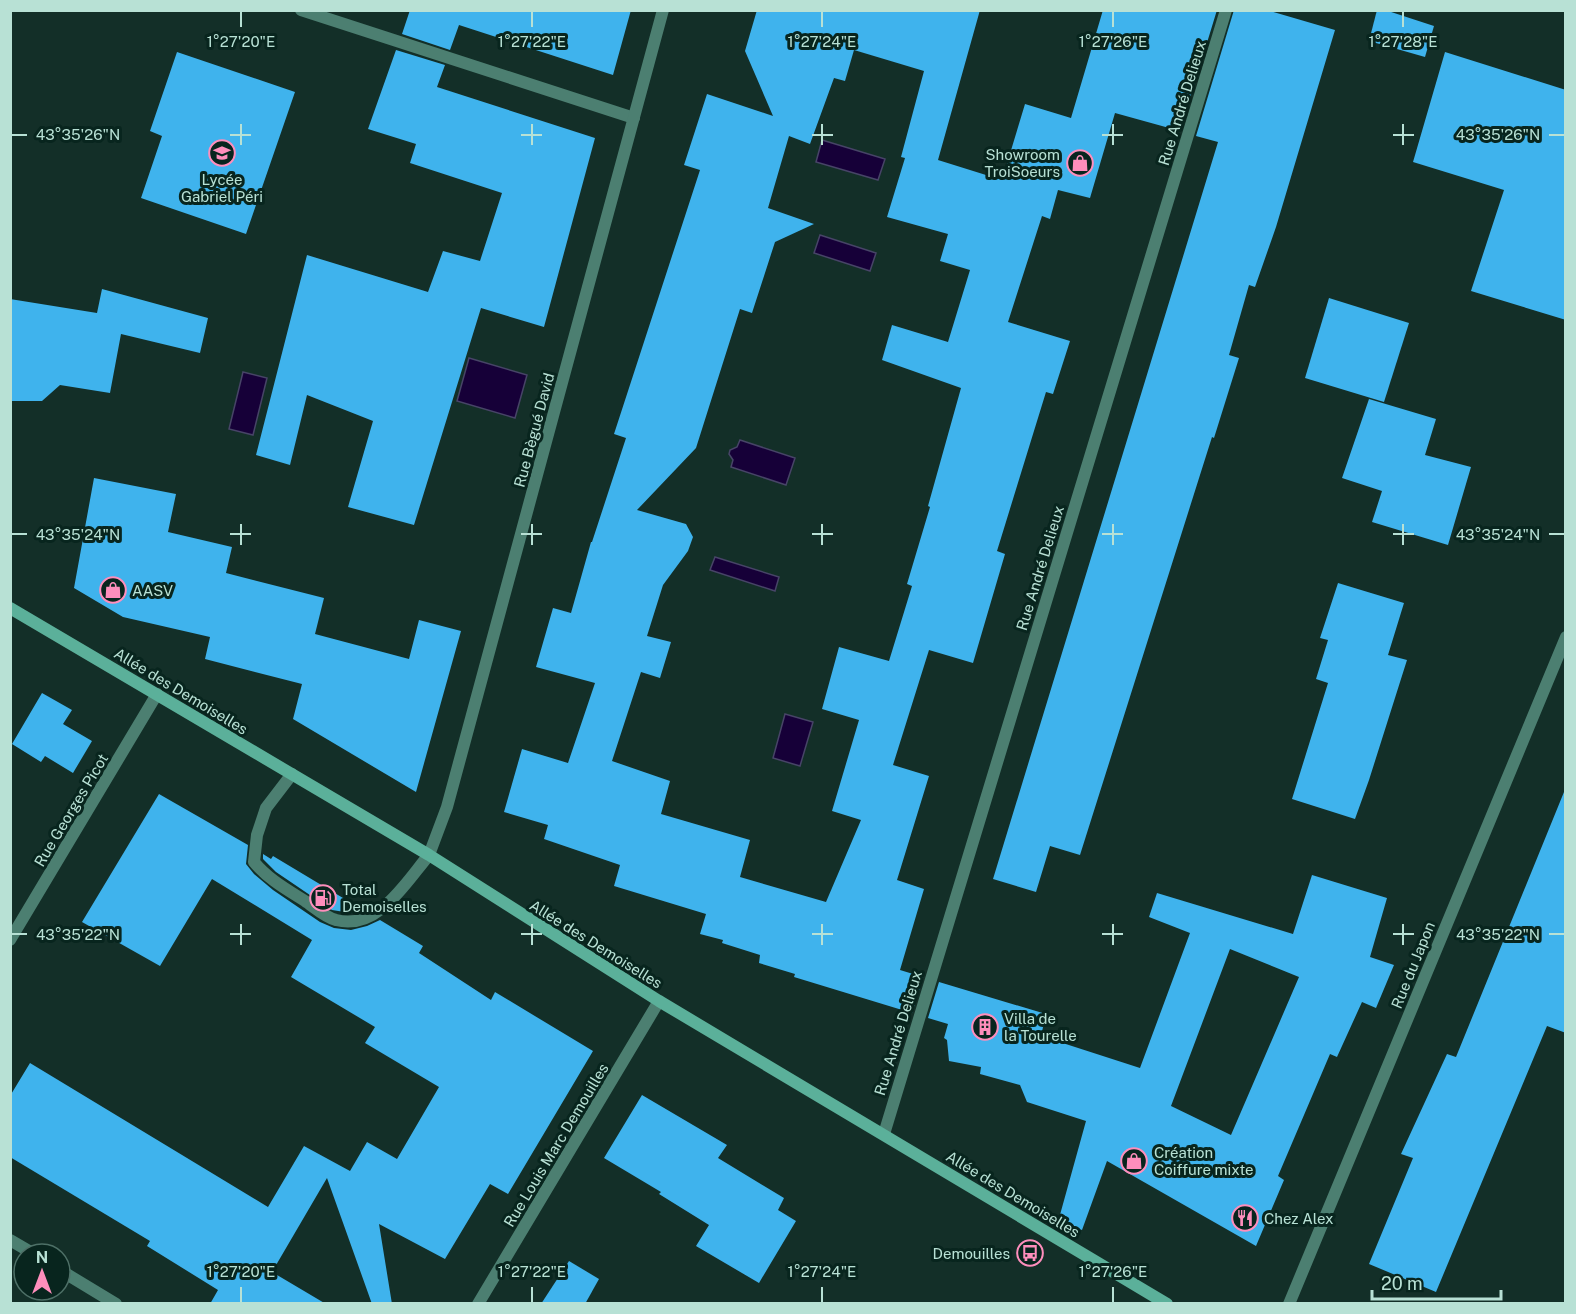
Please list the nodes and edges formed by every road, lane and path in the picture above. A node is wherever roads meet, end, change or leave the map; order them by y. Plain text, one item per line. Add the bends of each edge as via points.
1 (301, 10) edge
2 (663, 10) edge
3 (1226, 10) edge
4 (634, 118) junction
5 (10, 608) edge
6 (1566, 637) edge
7 (158, 694) junction
8 (292, 774) junction
9 (429, 855) junction
10 (10, 940) edge
11 (659, 1001) junction
12 (884, 1134) junction
13 (72, 1277) edge
14 (116, 1304) edge
15 (478, 1304) edge
16 (1167, 1304) edge
17 (1288, 1304) edge

1 - 4 street
2 - 4 street, Rue Bègué David
3 - 12 street, Rue André Delieux
4 - 9 street, Rue Bègué David via 447,807
5 - 7 main road, Allée des Demoiselles
6 - 17 street, Rue du Japon
7 - 8 main road, Allée des Demoiselles
7 - 10 street, Rue Georges Picot
8 - 9 main road, Allée des Demoiselles
8 - 9 street, Rue Bègué David via 266,808 254,862 267,877 335,920 354,922 391,902
9 - 11 main road, Allée des Demoiselles
11 - 12 main road, Allée des Demoiselles
11 - 15 street, Rue Louis Marc Demouilles
12 - 16 main road, Allée des Demoiselles
13 - 14 street

